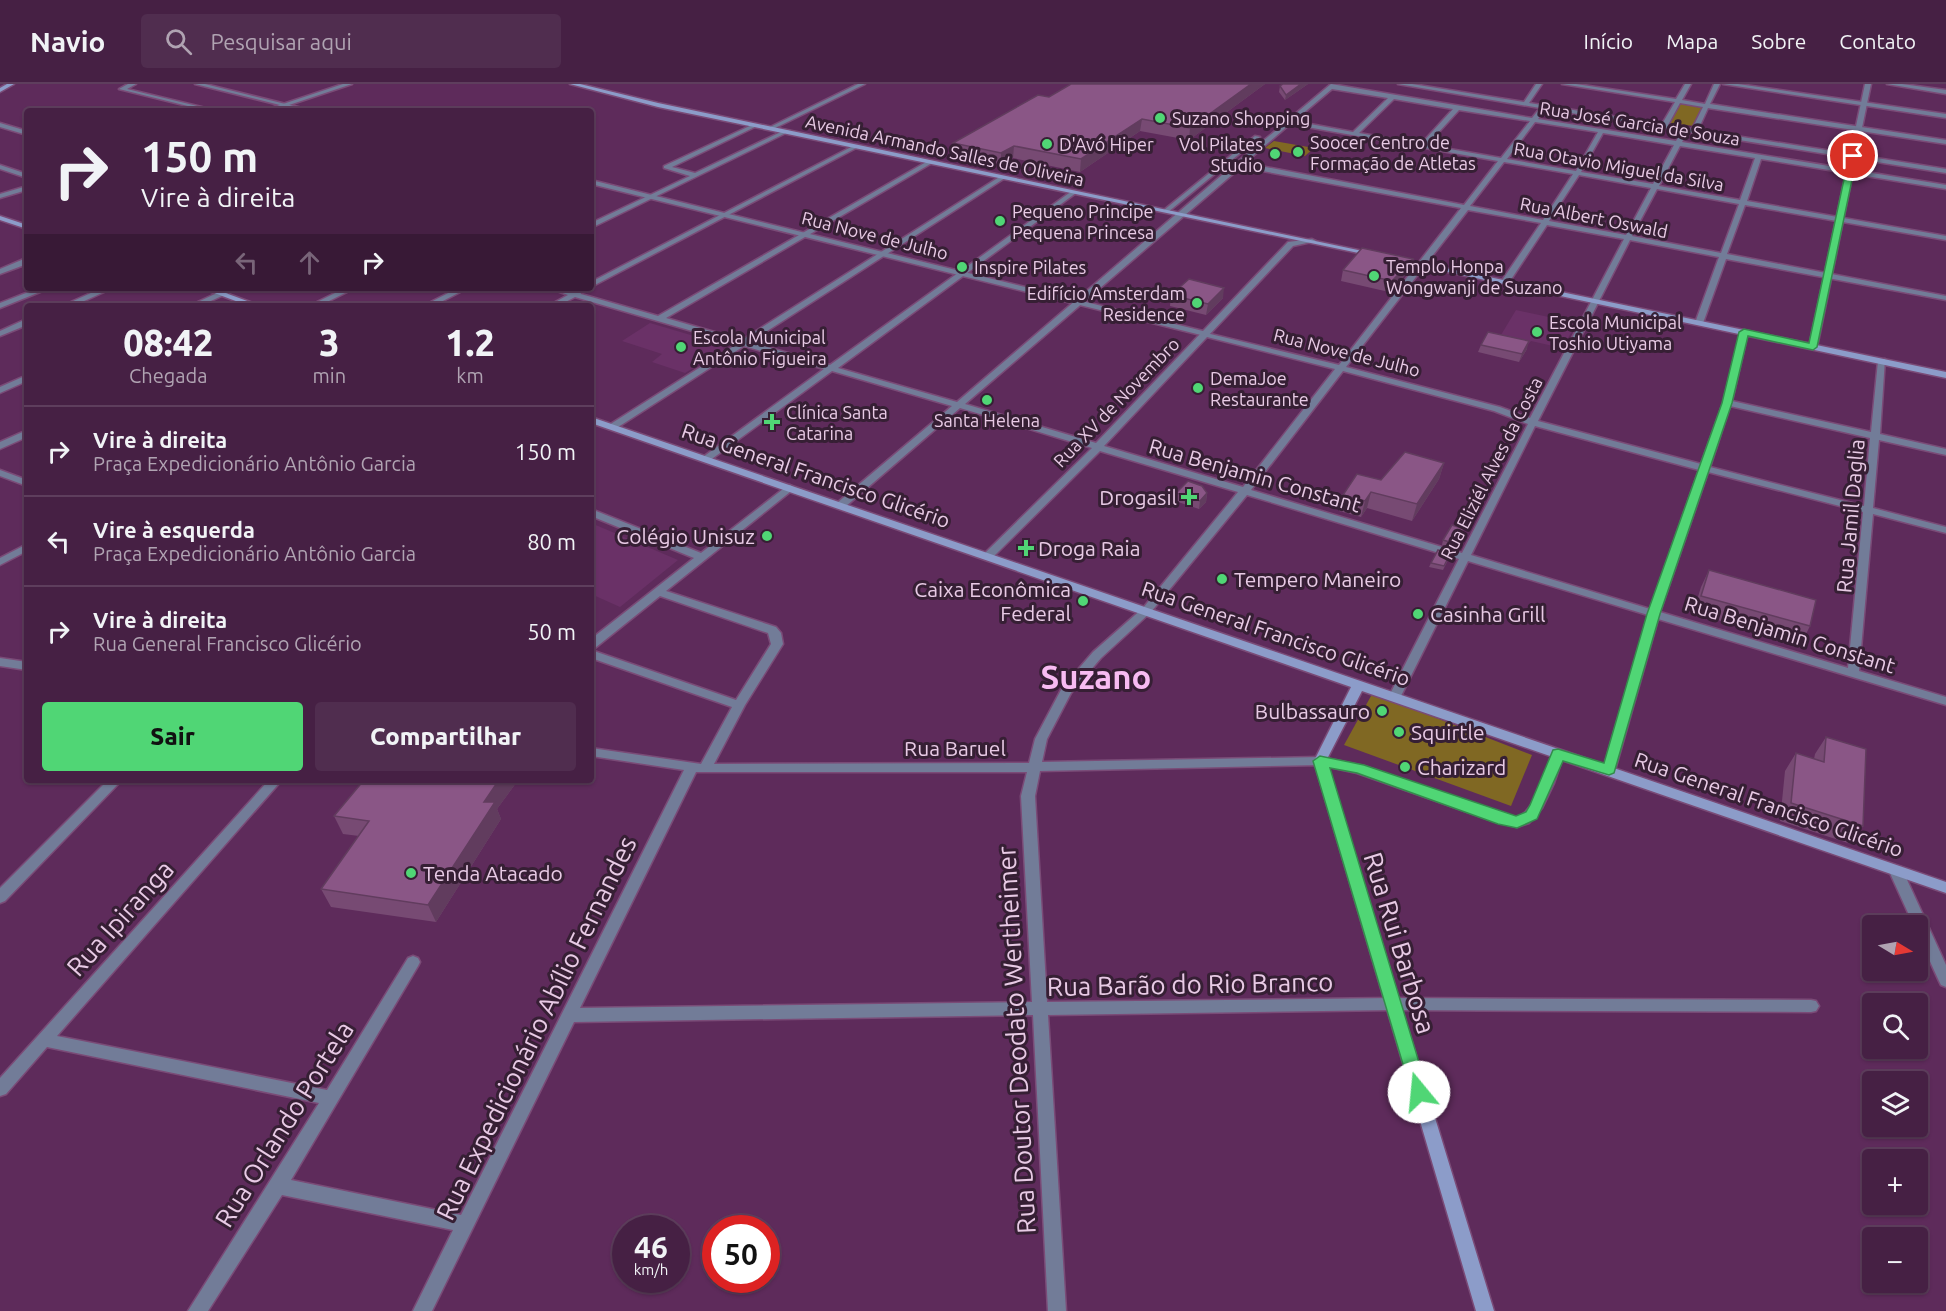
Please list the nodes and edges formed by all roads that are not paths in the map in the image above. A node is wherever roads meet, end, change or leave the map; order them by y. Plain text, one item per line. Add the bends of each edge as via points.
1 (11, 84) edge
2 (133, 84) edge
3 (198, 84) edge
4 (349, 84) edge
5 (573, 84) edge
6 (862, 84) edge
7 (1401, 84) edge
8 (1539, 84) edge
9 (1565, 84) edge
10 (1688, 84) edge
11 (1717, 84) edge
12 (1726, 84) edge
13 (1868, 84) edge
14 (1890, 84) edge
15 (1329, 85) edge
16 (0, 90) edge
17 (1444, 91) junction
18 (1946, 92) edge
19 (1392, 98) junction
20 (1677, 101) junction
21 (1432, 104) junction
22 (1524, 104) junction
23 (1864, 104) junction
24 (195, 105) junction
25 (285, 105) junction
26 (1707, 105) junction
27 (1544, 107) junction
28 (186, 108) edge
29 (205, 108) edge
30 (275, 108) edge
31 (298, 108) edge
32 (1457, 108) junction
33 (1946, 116) edge
34 (1285, 120) junction
35 (1533, 121) junction
36 (0, 125) edge
37 (756, 125) junction
38 (1665, 126) junction
39 (771, 128) junction
40 (1858, 129) junction
41 (1266, 130) dead end
42 (1690, 130) junction
43 (787, 131) junction
44 (24, 132) edge
45 (1601, 132) junction
46 (1354, 134) junction
47 (1946, 142) edge
48 (1679, 145) junction
49 (857, 147) junction
50 (1422, 147) junction
51 (1853, 156) junction
52 (1760, 157) junction
53 (1502, 160) junction
54 (930, 162) junction
55 (1238, 164) junction
56 (0, 167) edge
57 (1850, 171) junction
58 (1946, 171) edge
59 (1577, 174) junction
60 (24, 175) edge
61 (694, 175) junction
62 (1003, 177) junction
63 (594, 183) edge
64 (1946, 187) edge
65 (1656, 188) junction
66 (24, 189) edge
67 (1074, 192) junction
68 (0, 196) edge
69 (651, 197) junction
70 (1743, 203) junction
71 (1464, 208) junction
72 (1166, 211) junction
73 (725, 214) junction
74 (1181, 215) junction
75 (0, 218) edge
76 (1840, 219) junction
77 (1545, 223) junction
78 (594, 225) edge
79 (24, 226) edge
80 (806, 235) junction
81 (1284, 236) junction
82 (1628, 238) junction
83 (1946, 238) edge
84 (1312, 242) junction
85 (1291, 244) junction
86 (884, 255) junction
87 (1725, 256) junction
88 (24, 262) edge
89 (1419, 264) junction
90 (0, 272) edge
91 (962, 274) junction
92 (1827, 276) junction
93 (1505, 282) junction
94 (594, 283) edge
95 (38, 291) edge
96 (102, 291) edge
97 (214, 291) edge
98 (228, 291) edge
99 (345, 291) edge
100 (458, 291) edge
101 (564, 291) edge
102 (580, 291) edge
103 (222, 294) junction
104 (574, 294) junction
105 (1946, 298) edge
106 (1594, 301) junction
107 (73, 303) edge
108 (200, 303) edge
109 (248, 303) edge
110 (319, 303) edge
111 (433, 303) edge
112 (558, 303) edge
113 (1078, 304) junction
114 (0, 306) edge
115 (659, 319) junction
116 (24, 323) edge
117 (1699, 323) junction
118 (1744, 332) junction
119 (0, 334) edge
120 (1205, 334) junction
121 (742, 344) junction
122 (1813, 347) junction
123 (1882, 361) junction
124 (1339, 367) junction
125 (830, 370) junction
126 (1946, 375) edge
127 (24, 379) edge
128 (0, 390) edge
129 (1727, 403) junction
130 (958, 405) junction
131 (594, 421) edge
132 (1534, 423) junction
133 (612, 427) junction
134 (24, 434) edge
135 (1875, 436) junction
136 (0, 446) edge
137 (1096, 449) junction
138 (1946, 452) edge
139 (705, 459) junction
140 (1703, 468) junction
141 (0, 473) edge
142 (24, 482) edge
143 (790, 488) junction
144 (1243, 493) junction
145 (841, 506) junction
146 (1868, 510) junction
147 (594, 513) edge
148 (1946, 530) edge
149 (24, 548) edge
150 (988, 556) junction
151 (701, 557) junction
152 (1464, 557) junction
153 (0, 562) edge
154 (658, 592) junction
155 (1147, 610) junction
156 (1654, 614) junction
157 (594, 643) edge
158 (594, 655) edge
159 (0, 662) edge
160 (24, 666) edge
161 (1853, 674) junction
162 (1359, 684) junction
163 (1395, 696) junction
164 (1946, 701) edge
165 (739, 705) junction
166 (594, 752) edge
167 (1558, 754) junction
168 (1320, 761) junction
169 (1033, 767) junction
170 (699, 768) junction
171 (1609, 770) junction
172 (113, 783) edge
173 (273, 783) edge
174 (1896, 871) junction
175 (1946, 888) edge
176 (0, 897) edge
177 (413, 962) dead end
178 (1946, 981) edge
179 (1393, 1004) junction
180 (1811, 1006) dead end
181 (1039, 1010) junction
182 (571, 1015) junction
183 (44, 1040) junction
184 (0, 1089) edge
185 (331, 1098) junction
186 (278, 1186) junction
187 (465, 1224) junction
188 (197, 1311) edge
189 (423, 1311) edge
190 (1057, 1311) edge
191 (1485, 1311) edge

1 - 16 main road
2 - 24 street via 122,88
3 - 25 street
4 - 25 street
5 - 37 main road, Avenida Armando Salles de Oliveira
6 - 39 street
7 - 17 street
8 - 22 street
9 - 20 street
10 - 20 street
11 - 26 street, Rua Eliziél Alves da Costa
12 - 23 street
13 - 23 street
14 - 18 street
15 - 19 street, Rua José Garcia de Souza
15 - 34 street
17 - 21 street
17 - 22 street
19 - 21 street, Rua José Garcia de Souza
19 - 46 street
20 - 26 street
20 - 38 street
21 - 32 street, Rua José Garcia de Souza
22 - 27 street
23 - 33 street
23 - 40 street
24 - 28 street
24 - 29 street
25 - 30 street
25 - 31 street
26 - 40 street
26 - 42 street, Rua Eliziél Alves da Costa
27 - 35 street, Rua Doutor Deodato Wertheimer
27 - 38 street
32 - 35 street, Rua José Garcia de Souza
32 - 50 street
34 - 46 street, Rua Otavio Miguel da Silva
34 - 55 street
35 - 45 street, Rua José Garcia de Souza
35 - 53 street, Rua Doutor Deodato Wertheimer
36 - 44 street
37 - 39 main road, Avenida Armando Salles de Oliveira
37 - 61 street via 666,167
38 - 42 street
39 - 43 main road, Avenida Armando Salles de Oliveira
40 - 47 street
40 - 51 street
41 - 72 street
42 - 48 street, Rua Eliziél Alves da Costa
42 - 51 street
43 - 49 main road, Avenida Armando Salles de Oliveira
43 - 61 street
45 - 48 street, Rua José Garcia de Souza
45 - 59 street
46 - 50 street, Rua Otavio Miguel da Silva
48 - 52 street, Rua José Garcia de Souza
48 - 65 street, Rua Eliziél Alves da Costa
49 - 54 main road, Avenida Armando Salles de Oliveira
49 - 73 street
50 - 53 street, Rua Otavio Miguel da Silva
51 - 57 street
51 - 58 street
52 - 57 street, Rua José Garcia de Souza
52 - 70 street
53 - 59 street, Rua Otavio Miguel da Silva
53 - 71 street, Rua Doutor Deodato Wertheimer
54 - 62 main road, Avenida Armando Salles de Oliveira
54 - 80 street
55 - 71 street, Rua Albert Oswald
55 - 74 street
56 - 60 street
57 - 64 street, Rua José Garcia de Souza
57 - 76 street
59 - 65 street, Rua Otavio Miguel da Silva
59 - 77 street
61 - 69 street
62 - 67 main road, Avenida Armando Salles de Oliveira
62 - 86 street
63 - 69 street, Rua Nove de Julho
65 - 70 street, Rua Otavio Miguel da Silva
65 - 82 street, Rua Eliziél Alves da Costa
66 - 68 street
67 - 72 main road, Avenida Armando Salles de Oliveira
67 - 91 street
69 - 73 street, Rua Nove de Julho
69 - 78 street
70 - 76 street, Rua Otavio Miguel da Silva
70 - 87 street
71 - 77 street, Rua Albert Oswald
71 - 89 street, Rua Doutor Deodato Wertheimer
72 - 74 main road, Avenida Armando Salles de Oliveira
73 - 80 street, Rua Nove de Julho
73 - 94 street
74 - 81 main road, Avenida Armando Salles de Oliveira
74 - 113 street
75 - 79 main road
76 - 83 street, Rua Otavio Miguel da Silva
76 - 92 street
77 - 82 street, Rua Albert Oswald
77 - 93 street
80 - 86 street, Rua Nove de Julho
80 - 115 street
81 - 84 main road, Avenida Armando Salles de Oliveira
81 - 85 street
82 - 87 street, Rua Albert Oswald
82 - 106 street, Rua Eliziél Alves da Costa
84 - 85 street
84 - 89 main road, Avenida Armando Salles de Oliveira
85 - 120 street, Rua XV de Novembro
86 - 91 street, Rua Nove de Julho
86 - 121 street
87 - 92 street, Rua Albert Oswald
87 - 117 street
88 - 90 street
89 - 93 main road, Avenida Armando Salles de Oliveira
89 - 124 street, Rua Doutor Deodato Wertheimer
91 - 113 street, Rua Nove de Julho
91 - 125 street
92 - 105 street, Rua Albert Oswald
92 - 122 street
93 - 106 main road, Avenida Armando Salles de Oliveira
95 - 114 street
96 - 107 street
97 - 103 main road
98 - 103 street
99 - 110 street
100 - 111 street
101 - 104 street, Rua Benjamin Constant
102 - 104 street
103 - 108 street
103 - 109 main road
104 - 112 street
104 - 115 street, Rua Benjamin Constant
106 - 117 main road, Avenida Armando Salles de Oliveira
106 - 132 street, Rua Eliziél Alves da Costa
113 - 120 street, Rua Nove de Julho
113 - 130 street
115 - 121 street, Rua Benjamin Constant
116 - 119 street
117 - 118 main road, Avenida Armando Salles de Oliveira
118 - 122 main road, Avenida Armando Salles de Oliveira
118 - 129 street
120 - 124 street, Rua Nove de Julho
120 - 137 street, Rua XV de Novembro
121 - 125 street, Rua Benjamin Constant
121 - 133 street
122 - 123 main road, Avenida Armando Salles de Oliveira
123 - 126 main road, Avenida Armando Salles de Oliveira
123 - 135 street, Rua Jamil Daglia
124 - 132 street, Rua Nove de Julho via 1497,409
124 - 144 street, Rua Doutor Deodato Wertheimer
125 - 130 street, Rua Benjamin Constant
125 - 139 street
127 - 128 street
129 - 135 street
129 - 140 street
130 - 137 street, Rua Benjamin Constant
130 - 145 street
131 - 133 main road, Rua General Francisco Glicério
132 - 140 street, Rua Nove de Julho
132 - 152 street, Rua Eliziél Alves da Costa
133 - 139 main road, Rua General Francisco Glicério
134 - 136 street
135 - 138 street
135 - 146 street, Rua Jamil Daglia
137 - 144 street, Rua Benjamin Constant
137 - 150 street, Rua XV de Novembro
139 - 143 main road, Rua General Francisco Glicério
140 - 146 street, Rua Nove de Julho
140 - 156 street
141 - 142 street
143 - 145 main road, Rua General Francisco Glicério
143 - 151 street
144 - 152 street, Rua Benjamin Constant
144 - 155 street, Rua Doutor Deodato Wertheimer
145 - 150 main road, Rua General Francisco Glicério
146 - 148 street, Rua Nove de Julho
146 - 161 street, Rua Jamil Daglia
147 - 151 street
149 - 153 street
150 - 155 main road, Rua General Francisco Glicério
151 - 154 street
152 - 156 street, Rua Benjamin Constant
152 - 163 street, Rua Eliziél Alves da Costa
154 - 157 street
154 - 165 street, Rua Expedicionário Abílio Fernandes via 776,633 777,644
155 - 162 main road, Rua General Francisco Glicério
155 - 169 street, Rua Doutor Deodato Wertheimer via 1097,655 1066,691 1041,739
156 - 161 street, Rua Benjamin Constant
156 - 171 street
158 - 165 street
159 - 160 street
161 - 164 street, Rua Benjamin Constant
162 - 163 main road, Rua General Francisco Glicério
162 - 168 main road
163 - 167 main road, Rua General Francisco Glicério
165 - 170 street, Rua Expedicionário Abílio Fernandes
166 - 170 street, Rua Baruel
167 - 168 street, Rua Baruel via 1532,816 1517,822 1359,769
167 - 171 main road, Rua General Francisco Glicério
168 - 169 street, Rua Baruel
168 - 179 main road, Rua Rui Barbosa
169 - 170 street, Rua Baruel
169 - 181 street, Rua Doutor Deodato Wertheimer via 1028,796
170 - 182 street, Rua Expedicionário Abílio Fernandes
171 - 174 main road, Rua General Francisco Glicério
172 - 176 street
173 - 183 street, Rua Ipiranga
174 - 175 main road, Rua General Francisco Glicério
174 - 178 street
177 - 185 street, Rua Orlando Portela
179 - 180 street, Rua Barão do Rio Branco
179 - 181 street, Rua Barão do Rio Branco
179 - 191 main road, Rua Rui Barbosa
181 - 182 street, Rua Barão do Rio Branco
181 - 190 street, Rua Doutor Deodato Wertheimer
182 - 187 street, Rua Expedicionário Abílio Fernandes
183 - 184 street, Rua Ipiranga
183 - 185 street
185 - 186 street, Rua Orlando Portela
186 - 187 street
186 - 188 street, Rua Orlando Portela
187 - 189 street, Rua Expedicionário Abílio Fernandes

